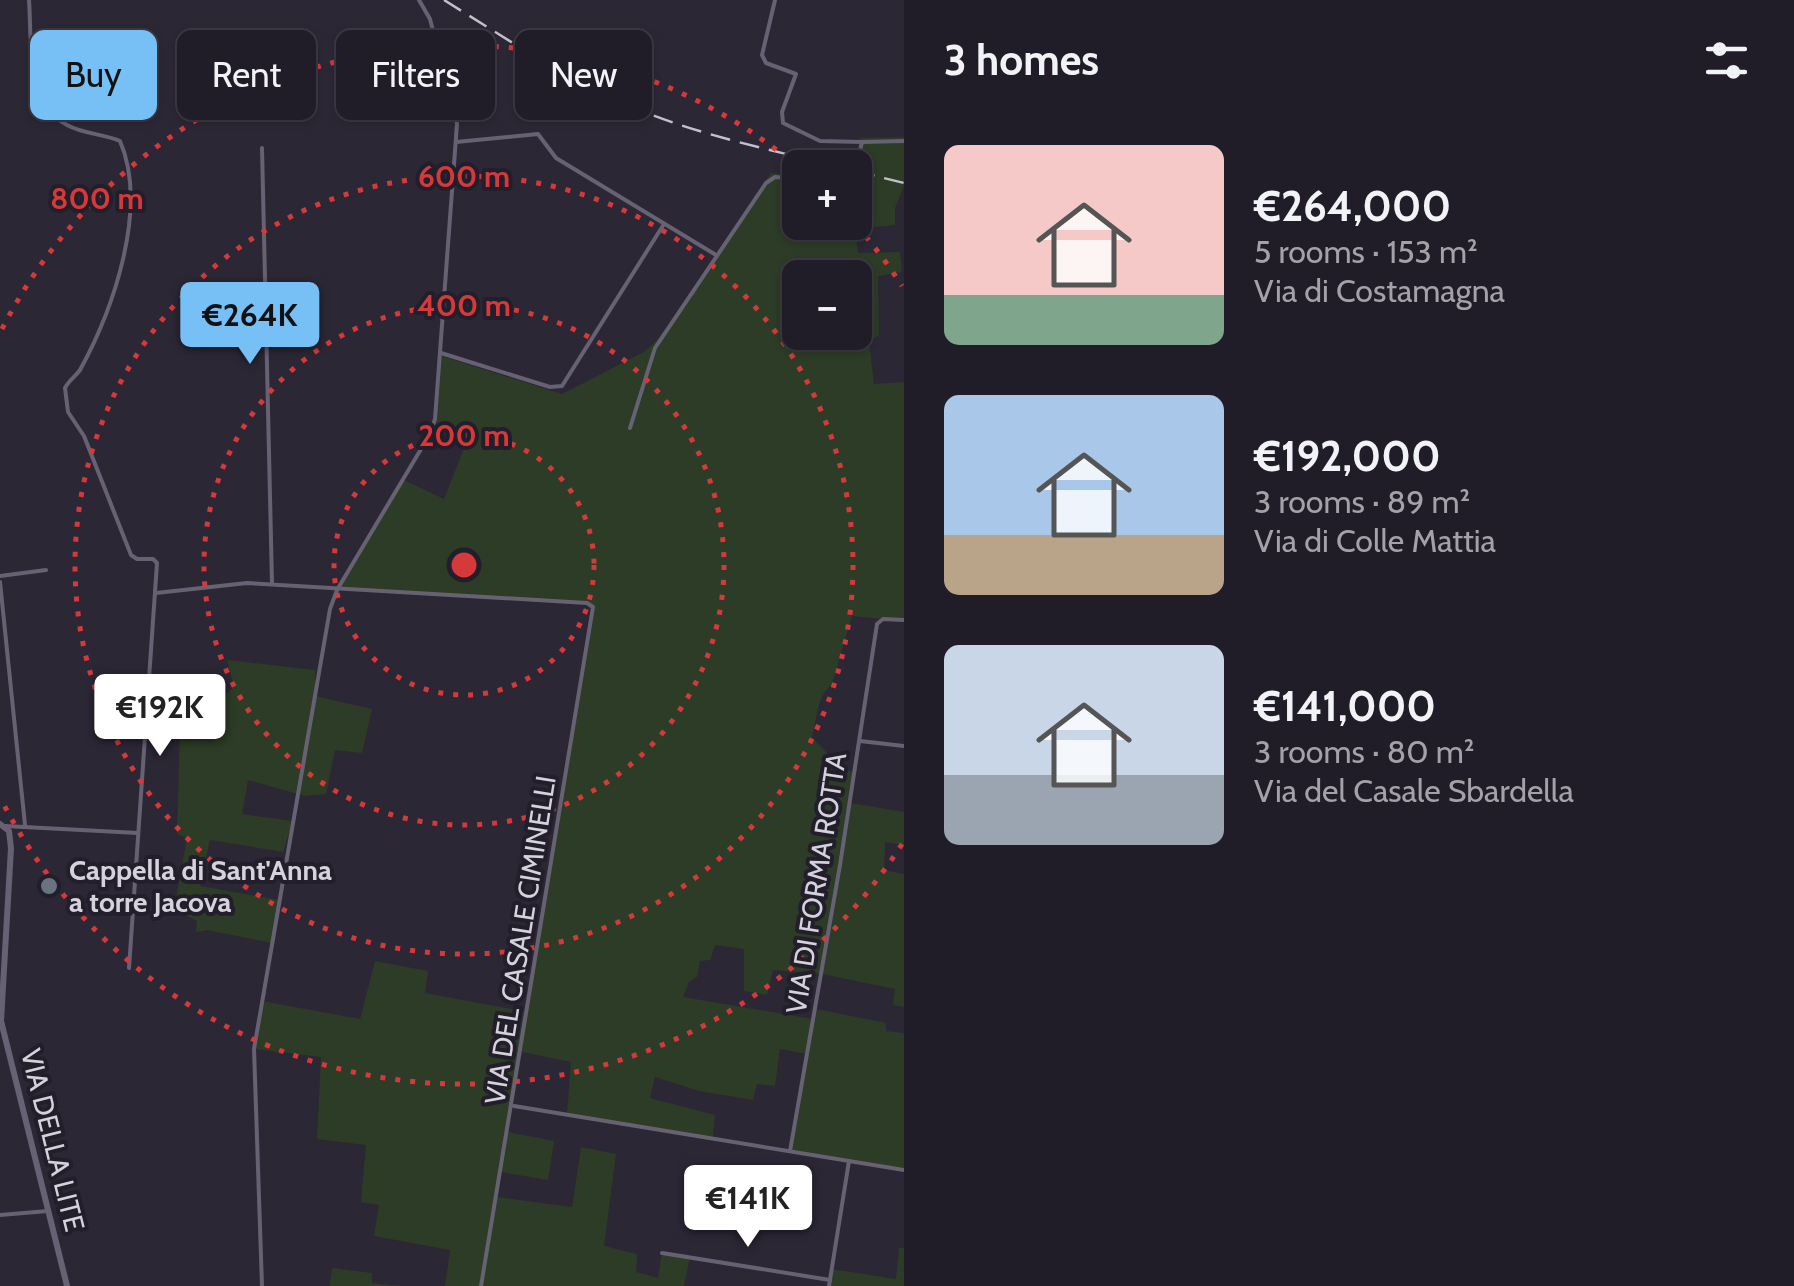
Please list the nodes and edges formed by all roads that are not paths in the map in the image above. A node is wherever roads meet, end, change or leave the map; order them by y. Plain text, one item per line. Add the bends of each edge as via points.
1 (29, 0) edge
2 (419, 0) edge
3 (775, 0) edge
4 (904, 141) edge
5 (456, 142) junction
6 (862, 142) junction
7 (262, 148) dead end
8 (860, 150) edge
9 (782, 178) edge
10 (664, 224) junction
11 (716, 255) junction
12 (441, 353) junction
13 (630, 428) dead end
14 (46, 570) dead end
15 (0, 579) edge
16 (272, 586) junction
17 (337, 590) junction
18 (156, 593) junction
19 (904, 620) edge
20 (860, 741) junction
21 (904, 746) edge
22 (25, 825) junction
23 (2, 826) edge
24 (138, 833) junction
25 (129, 968) dead end
26 (512, 1106) junction
27 (790, 1151) junction
28 (849, 1161) junction
29 (904, 1170) edge
30 (48, 1211) junction
31 (0, 1215) edge
32 (662, 1253) dead end
33 (829, 1283) edge
34 (67, 1286) edge
35 (262, 1286) edge
36 (481, 1286) edge

1 - 18 street via 44,105 68,126 120,141 129,190 124,258 79,371 65,389 68,412 132,556 156,560
2 - 5 street via 430,20
3 - 6 street via 762,56 796,74 784,123 822,142
4 - 6 street
5 - 10 street via 534,133 559,160
5 - 12 street
6 - 8 street
7 - 16 street
9 - 11 street via 768,180
10 - 11 street
10 - 12 street via 562,386
11 - 13 street via 652,352
12 - 17 street via 432,430
14 - 15 street
15 - 22 street
16 - 17 street
16 - 18 street
17 - 26 street, VIA DEL CASALE CIMINELLI via 587,603 594,612
17 - 35 street via 254,1049
18 - 24 street
19 - 20 street, VIA DI FORMA ROTTA via 880,620
20 - 21 street
20 - 27 street, VIA DI FORMA ROTTA
22 - 23 street
22 - 24 street
23 - 30 street, VIA DELLA LITE via 11,848 1,1021
24 - 25 street
26 - 27 street
26 - 36 street, VIA DEL CASALE CIMINELLI
27 - 28 street
28 - 29 street
28 - 33 street
30 - 31 street
30 - 34 street, VIA DELLA LITE
32 - 33 street

